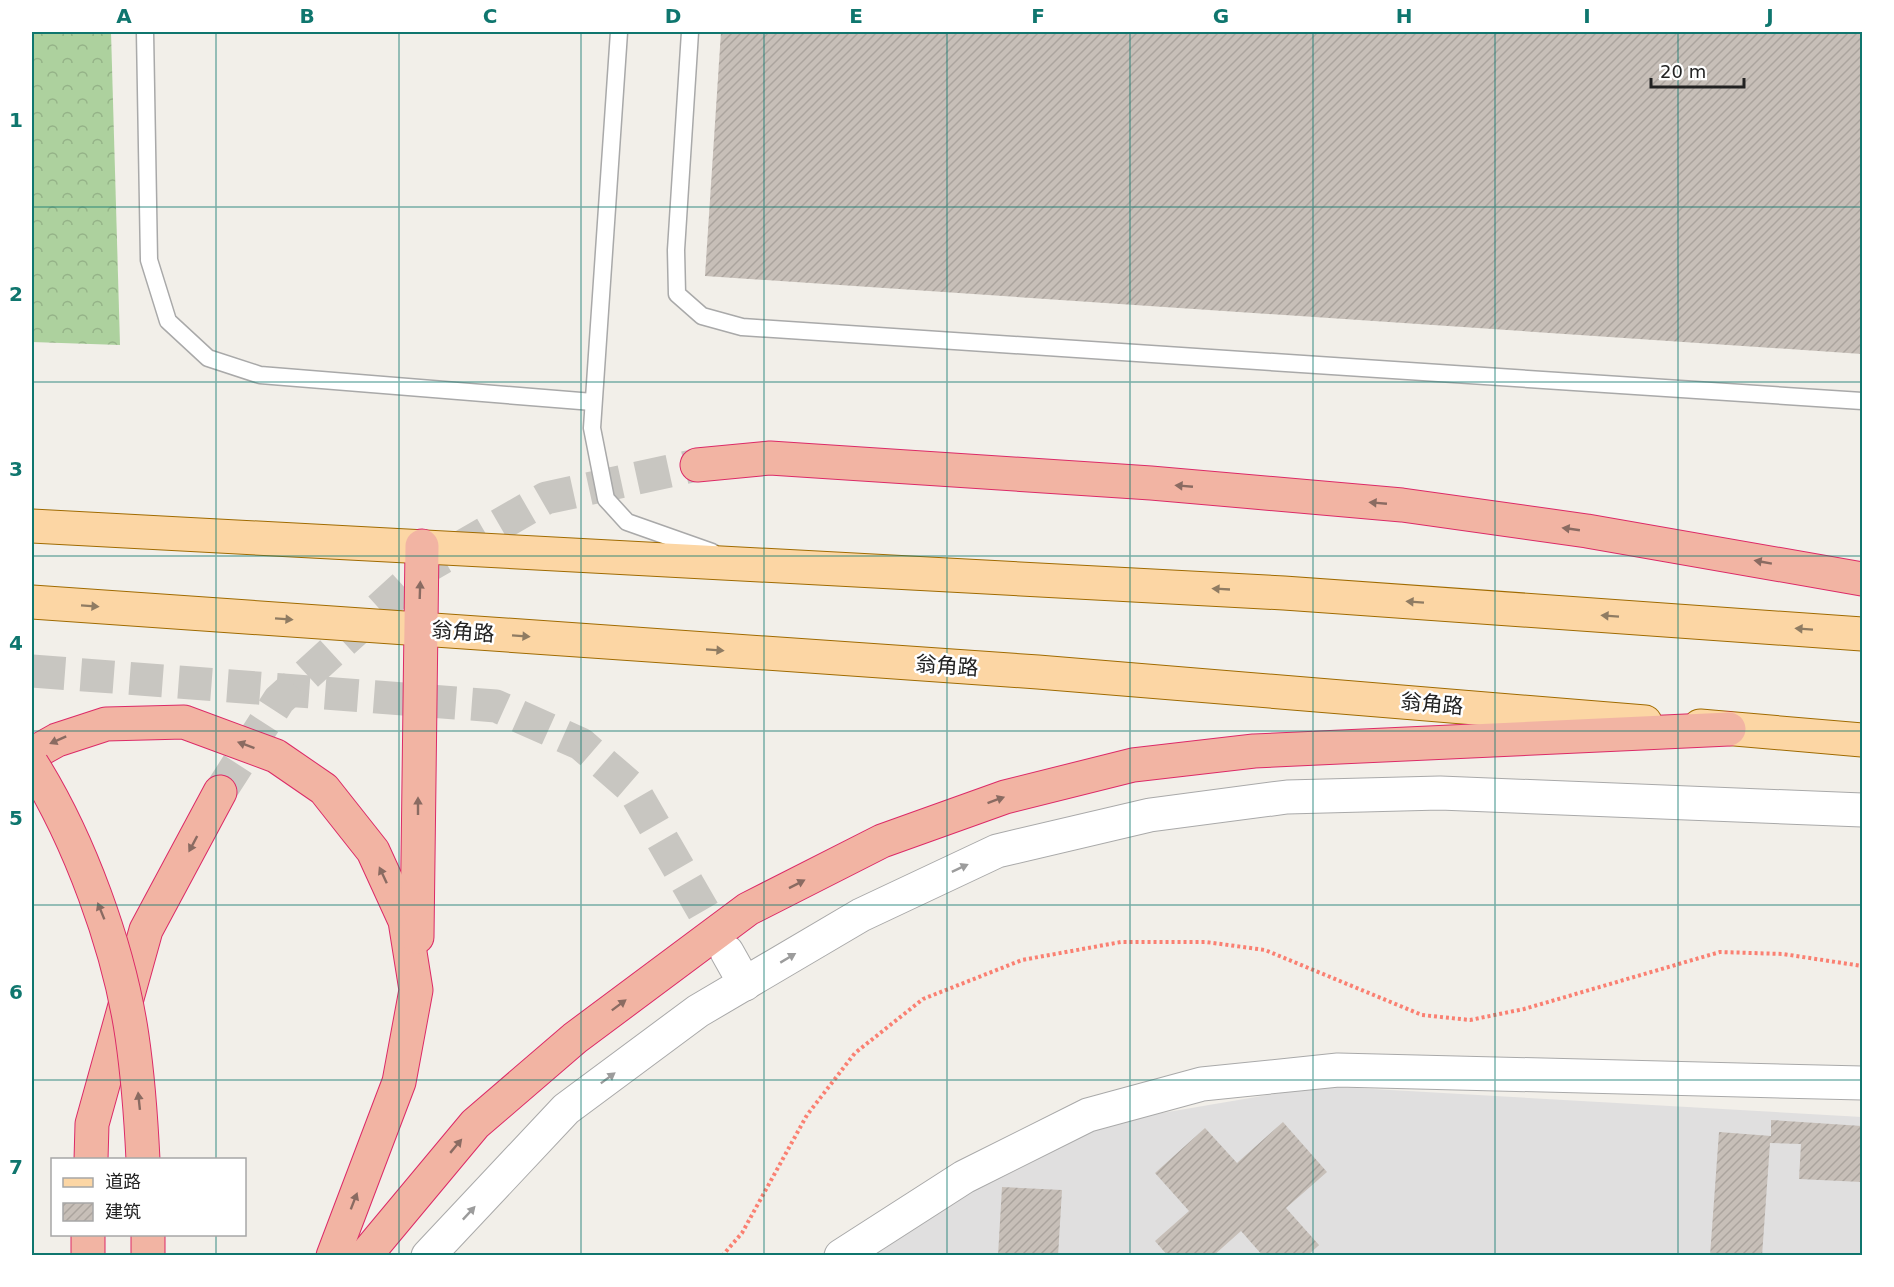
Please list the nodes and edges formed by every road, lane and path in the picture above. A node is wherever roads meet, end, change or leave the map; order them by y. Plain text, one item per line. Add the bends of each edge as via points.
1 (145, 32) edge
2 (619, 32) edge
3 (690, 32) edge
4 (1863, 401) edge
5 (594, 402) junction
6 (697, 465) tunnel mouth
7 (32, 526) edge
8 (422, 546) junction
9 (747, 564) junction
10 (1863, 579) edge
11 (32, 602) edge
12 (419, 629) junction
13 (1863, 633) edge
14 (1729, 729) junction
15 (1863, 740) edge
16 (32, 754) edge
17 (32, 764) edge
18 (220, 792) tunnel mouth
19 (1863, 810) edge
20 (727, 952) tunnel mouth
21 (1863, 966) edge
22 (745, 984) junction
23 (416, 990) junction
24 (1863, 1083) edge
25 (91, 1158) edge
26 (143, 1158) edge
27 (87, 1236) edge
28 (88, 1256) edge
29 (333, 1256) edge
30 (365, 1256) edge
31 (428, 1256) edge
32 (722, 1256) edge
33 (841, 1256) edge

1 - 5 lane via 149,260 168,321 208,358 260,375
2 - 5 lane
3 - 4 lane via 676,250 677,294 702,316 742,327
5 - 9 lane via 592,428 606,499 627,522
10 -> 6 highway via 1587,531 1402,505 1151,483 770,458
7 - 8 main road
8 - 9 main road
12 -> 8 highway
13 -> 9 main road via 1284,592
11 -> 12 main road, 翁角路
12 -> 14 main road, 翁角路 via 1050,673
23 -> 12 highway
14 - 15 main road, 翁角路
30 -> 14 highway via 475,1124 574,1038 748,909 882,840 1005,796 1133,765 1254,751
23 -> 16 highway via 405,921 373,851 324,789 276,756 184,723 106,723 57,740
26 -> 17 highway, bridge via 132,1035 105,922 56,802
18 -> 25 highway via 146,930 92,1124
22 -> 19 street via 861,915 997,851 1150,815 1287,796 1440,793
20 - 22 street
21 - 32 path via 1783,954 1720,952 1524,1009 1470,1020 1422,1016 1265,950 1246,947 1206,942 1120,942 1022,960 923,999 855,1053 807,1115 742,1233
31 -> 22 street via 566,1109 698,1011
29 -> 23 highway via 399,1082
24 - 33 street via 1338,1070 1202,1084 1088,1115 964,1178
27 - 28 highway

